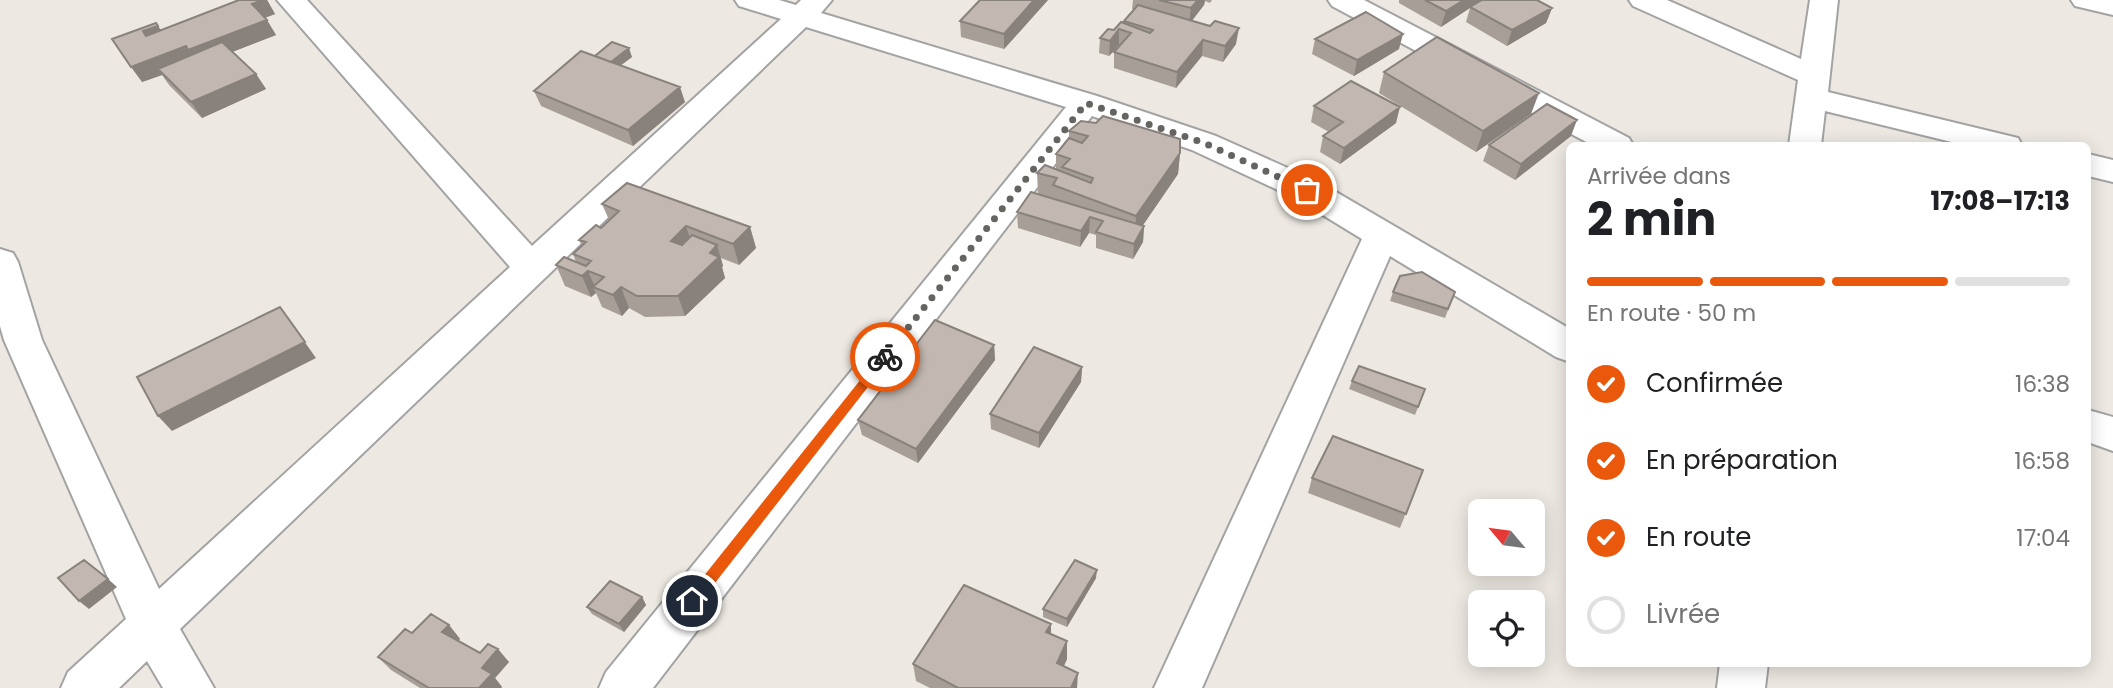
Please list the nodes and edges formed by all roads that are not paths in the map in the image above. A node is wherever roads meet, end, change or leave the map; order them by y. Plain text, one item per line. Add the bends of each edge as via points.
1 (291, 0) edge
2 (749, 0) edge
3 (1342, 0) edge
4 (1643, 0) edge
5 (1824, 0) edge
6 (2085, 0) edge
7 (2113, 6) edge
8 (809, 8) edge
9 (1813, 87) junction
10 (1086, 103) junction
11 (1611, 142) edge
12 (1805, 142) edge
13 (1996, 142) edge
14 (2091, 166) edge
15 (2113, 171) edge
16 (1381, 235) junction
17 (0, 262) edge
18 (531, 268) junction
19 (12, 345) edge
20 (1566, 345) edge
21 (2091, 427) edge
22 (2113, 433) edge
23 (152, 625) junction
24 (1744, 667) edge
25 (85, 688) edge
26 (190, 688) edge
27 (623, 688) edge
28 (1178, 688) edge
29 (1741, 688) edge

1 - 18 street
2 - 8 street
3 - 11 street
4 - 9 street
5 - 9 street
6 - 7 street
8 - 10 street
8 - 18 street
9 - 12 street
9 - 13 street
10 - 16 street via 1204,143 1258,167 1307,190
10 - 27 street
14 - 15 street
16 - 20 street
16 - 28 street
17 - 19 street
18 - 23 street
19 - 23 street
21 - 22 street
23 - 25 street
23 - 26 street
24 - 29 street

